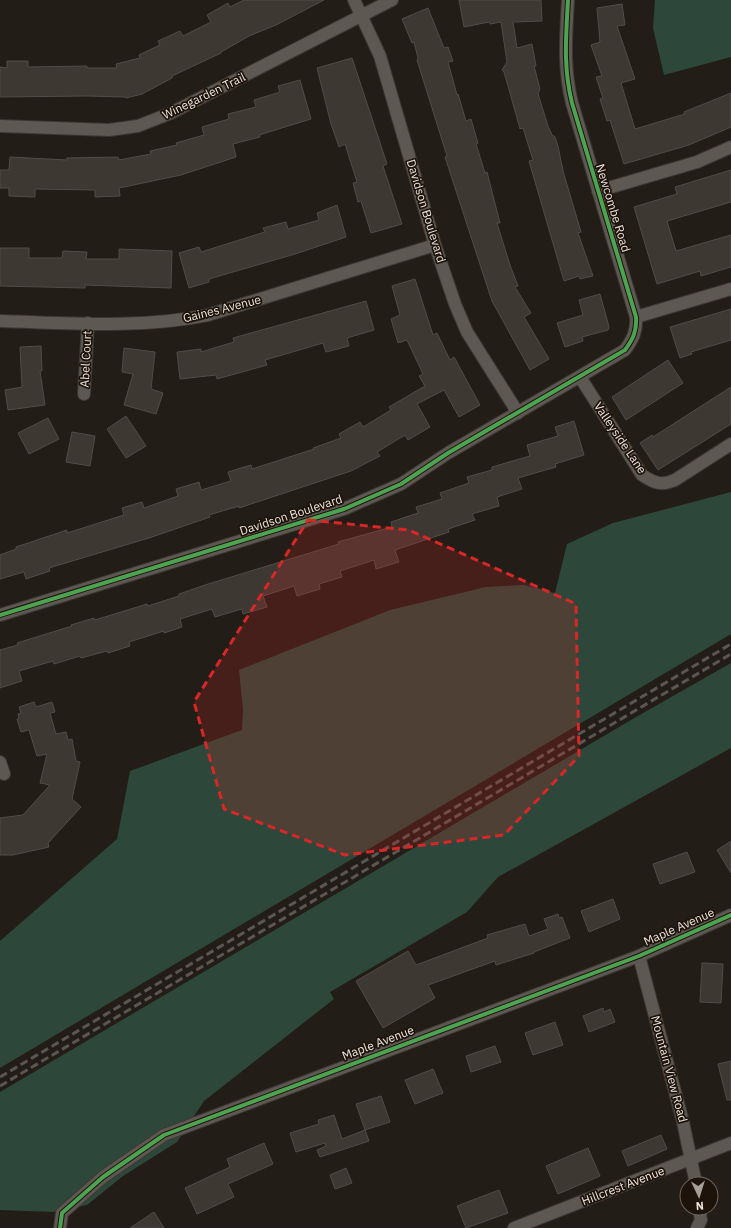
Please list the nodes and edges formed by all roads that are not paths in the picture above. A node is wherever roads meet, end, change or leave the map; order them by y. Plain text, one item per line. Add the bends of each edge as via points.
1 (354, 0) edge
2 (392, 0) edge
3 (568, 0) edge
4 (362, 16) junction
5 (0, 126) edge
6 (731, 147) edge
7 (598, 191) junction
8 (435, 245) junction
9 (731, 289) edge
10 (636, 317) junction
11 (0, 321) edge
12 (88, 324) junction
13 (580, 377) junction
14 (566, 384) joint
15 (84, 394) dead end
16 (518, 413) junction
17 (731, 444) edge
18 (0, 616) edge
19 (731, 915) edge
20 (639, 956) junction
21 (731, 1143) edge
22 (691, 1159) junction
23 (694, 1176) edge
24 (700, 1216) edge
25 (60, 1228) edge
26 (514, 1228) edge
27 (697, 1228) edge

1 - 4 street, Davidson Boulevard
2 - 4 street, Winegarden Trail
3 - 7 street, Newcombe Road via 565,56 567,81
4 - 5 street, Winegarden Trail via 171,113 138,126 109,130
4 - 8 street, Davidson Boulevard via 380,56
6 - 7 street via 697,162
7 - 10 street, Newcombe Road
8 - 12 street, Gaines Avenue via 208,315 184,320
8 - 16 street, Davidson Boulevard via 467,332
9 - 10 street
10 - 13 street, Newcombe Road via 636,329 625,350
11 - 12 street, Gaines Avenue
12 - 15 street, Abel Court
13 - 14 street, Newcombe Road
13 - 17 street, Valleyside Lane via 642,475 653,483 667,484 675,480
14 - 16 street, Davidson Boulevard
16 - 18 street, Davidson Boulevard via 400,484 344,509
19 - 20 street, Maple Avenue
20 - 22 street, Mountain View Road
20 - 25 street, Maple Avenue via 164,1135 103,1177 62,1213
21 - 22 street, Hillcrest Avenue
22 - 23 street, Mountain View Road
22 - 26 street, Hillcrest Avenue
24 - 27 street

